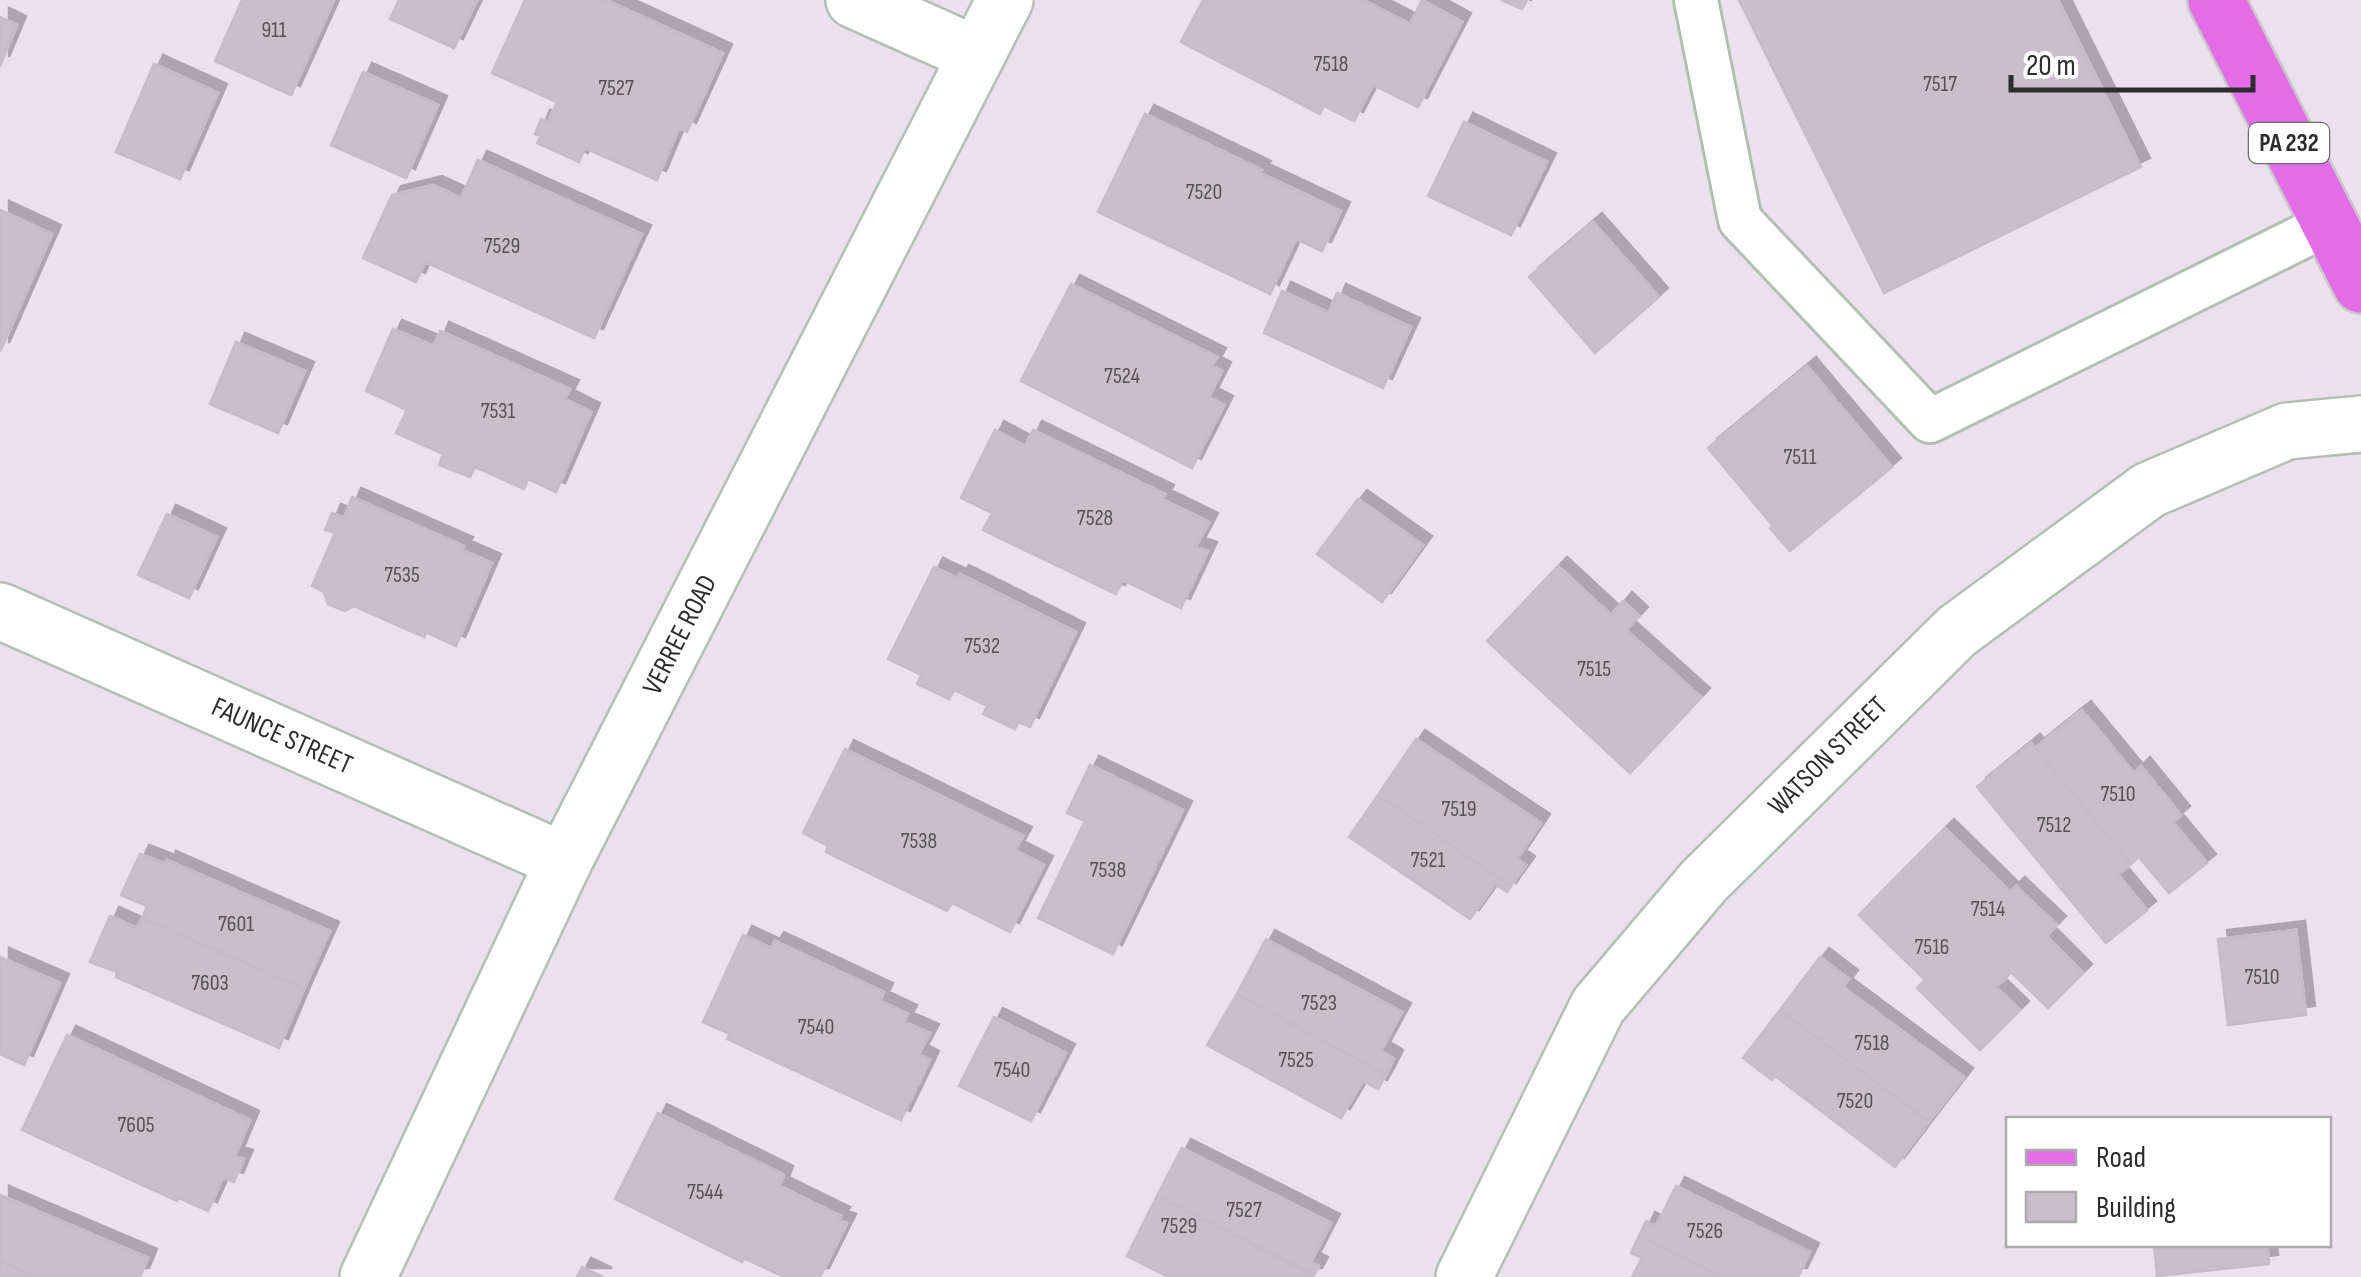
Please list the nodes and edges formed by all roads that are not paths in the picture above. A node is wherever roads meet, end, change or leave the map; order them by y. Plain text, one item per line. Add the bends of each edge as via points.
1 (854, 0) edge
2 (1005, 0) edge
3 (1696, 0) edge
4 (2216, 0) edge
5 (977, 55) junction
6 (2330, 223) junction
7 (2361, 285) edge
8 (2361, 424) edge
9 (0, 611) edge
10 (564, 861) junction
11 (368, 1277) edge
12 (1464, 1277) edge

1 - 5 street
2 - 5 street, VERREE ROAD
3 - 6 lane via 1740,220 1930,421
4 - 6 main road, PA 232
5 - 10 street, VERREE ROAD
6 - 7 main road, PA 232
8 - 12 street, WATSON STREET via 2288,431 2149,490 1956,631 1704,881 1598,1006
9 - 10 street, FAUNCE STREET
10 - 11 street, VERREE ROAD

